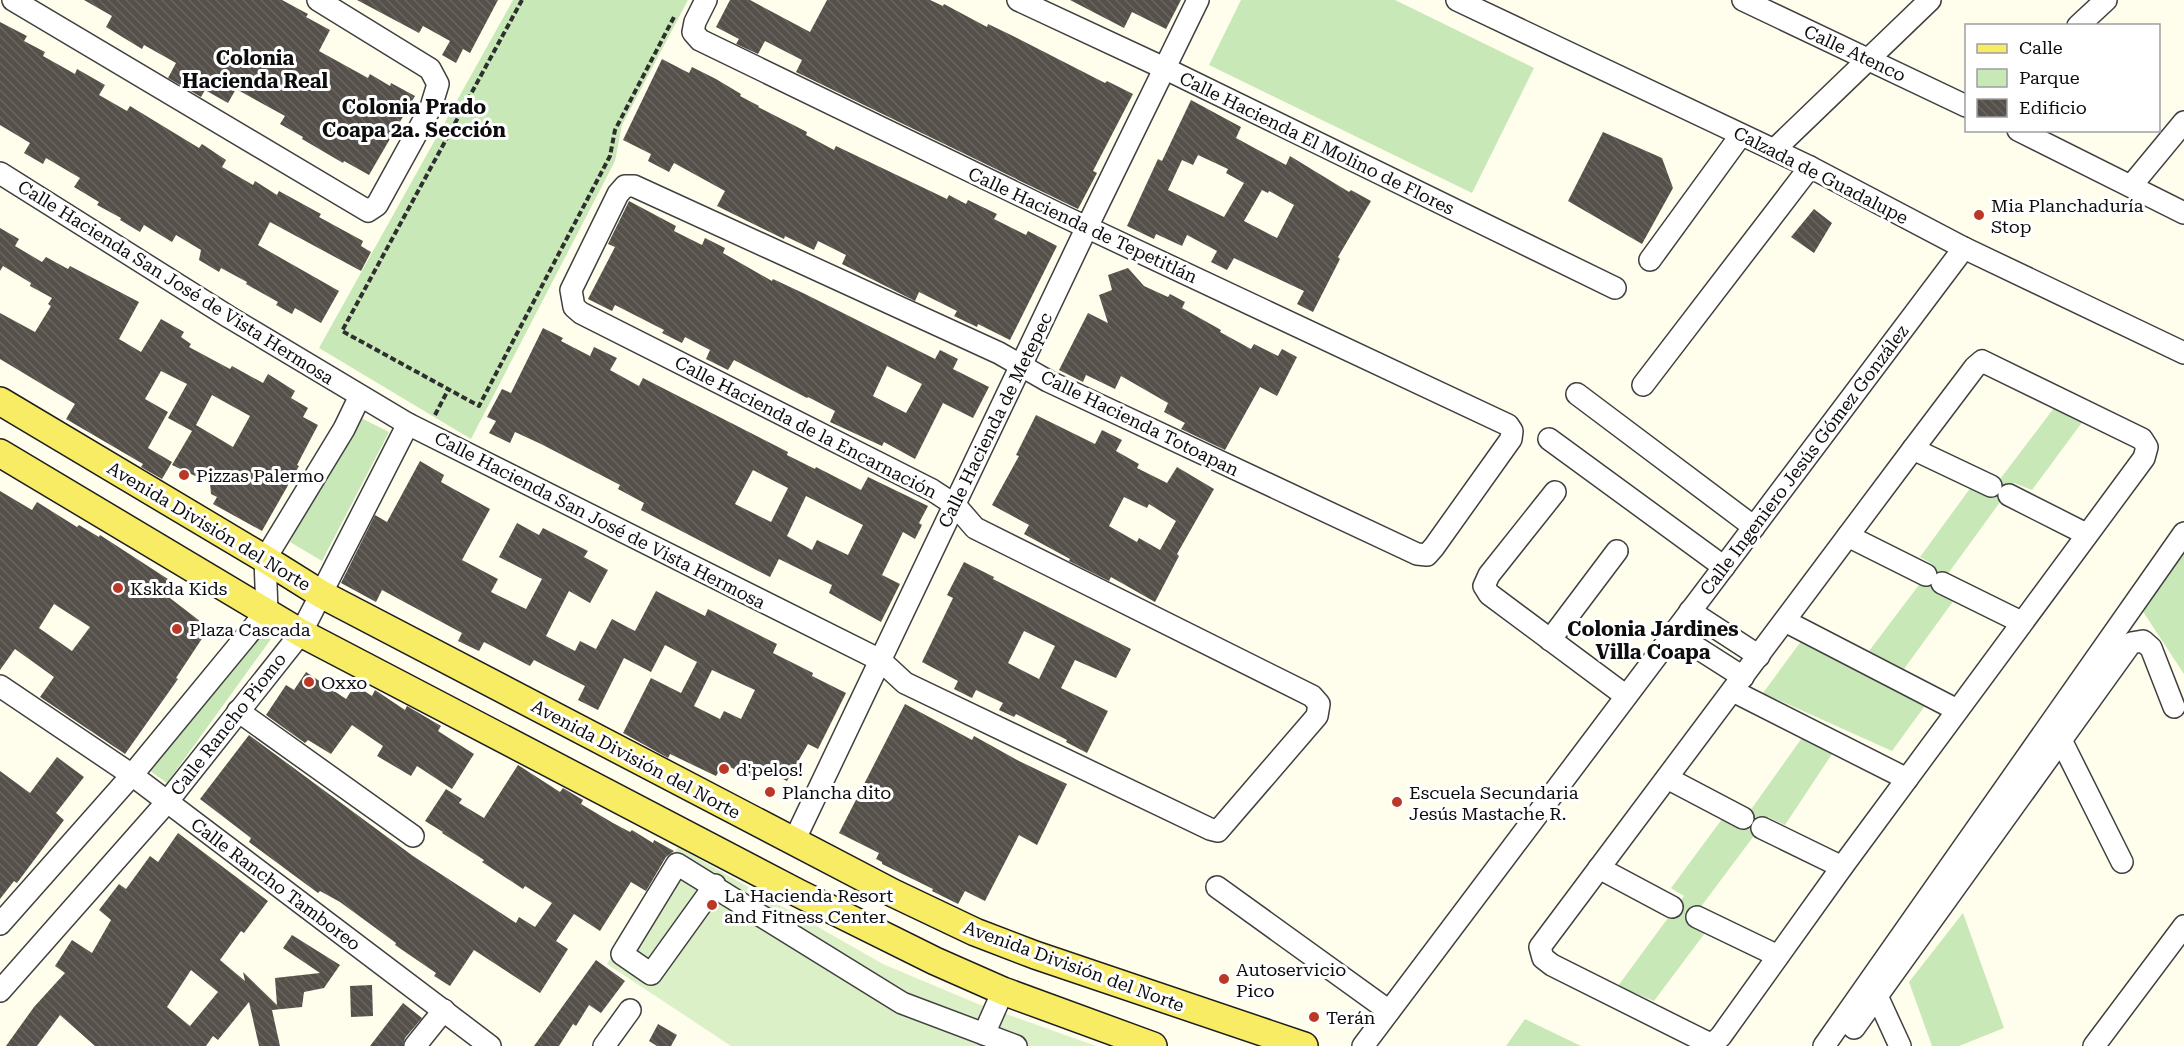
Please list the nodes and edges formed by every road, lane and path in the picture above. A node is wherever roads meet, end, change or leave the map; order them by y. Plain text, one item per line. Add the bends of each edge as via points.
1 (13, 0) edge
2 (318, 0) edge
3 (522, 0) edge
4 (706, 0) edge
5 (1018, 0) edge
6 (1198, 0) edge
7 (1457, 0) edge
8 (1743, 0) edge
9 (1930, 0) edge
10 (2106, 0) edge
11 (678, 10) dead end
12 (2080, 24) edge
13 (1867, 60) junction
14 (1164, 68) junction
15 (1965, 106) edge
16 (2184, 122) edge
17 (2022, 132) edge
18 (1741, 135) junction
19 (1774, 150) junction
20 (1810, 167) junction
21 (0, 173) edge
22 (634, 186) joint
23 (2131, 186) junction
24 (2184, 213) edge
25 (1087, 227) junction
26 (1964, 248) junction
27 (1650, 260) dead end
28 (1615, 288) dead end
29 (2184, 352) edge
30 (1022, 365) junction
31 (1643, 385) dead end
32 (448, 390) junction
33 (1577, 394) dead end
34 (360, 396) junction
35 (0, 402) edge
36 (417, 429) junction
37 (1549, 439) dead end
38 (1913, 449) junction
39 (0, 453) edge
40 (1555, 492) dead end
41 (955, 505) junction
42 (1754, 527) junction
43 (2184, 533) edge
44 (2086, 534) junction
45 (1848, 536) junction
46 (1617, 551) dead end
47 (1418, 554) joint
48 (265, 558) junction
49 (1724, 567) junction
50 (321, 594) junction
51 (267, 611) junction
52 (1690, 612) junction
53 (1785, 621) junction
54 (2021, 622) junction
55 (301, 633) junction
56 (1674, 633) junction
57 (1550, 640) junction
58 (1759, 656) junction
59 (880, 660) junction
60 (1738, 684) junction
61 (0, 686) edge
62 (1626, 696) junction
63 (518, 697) junction
64 (2174, 707) dead end
65 (1957, 710) junction
66 (238, 711) junction
67 (555, 717) junction
68 (498, 736) junction
69 (2061, 740) junction
70 (535, 755) junction
71 (132, 775) junction
72 (1667, 778) junction
73 (1907, 779) junction
74 (166, 802) junction
75 (1743, 818) dead end
76 (1762, 828) dead end
77 (1218, 831) joint
78 (413, 836) dead end
79 (794, 842) junction
80 (2122, 862) dead end
81 (1842, 867) junction
82 (1599, 868) junction
83 (715, 885) junction
84 (1217, 887) dead end
85 (915, 903) junction
86 (1672, 907) dead end
87 (1697, 917) dead end
88 (955, 923) junction
89 (0, 924) edge
90 (2184, 926) edge
91 (899, 944) junction
92 (1778, 956) junction
93 (935, 961) junction
94 (0, 991) edge
95 (1002, 991) junction
96 (1877, 996) junction
97 (444, 1010) junction
98 (630, 1010) dead end
99 (1389, 1011) junction
100 (984, 1034) junction
101 (1101, 1038) edge
102 (612, 1043) edge
103 (415, 1046) edge
104 (490, 1046) edge
105 (1016, 1046) edge
106 (1153, 1046) edge
107 (1304, 1046) edge
108 (1363, 1046) edge
109 (1824, 1046) edge
110 (1841, 1046) edge
111 (1900, 1046) edge
112 (2094, 1046) edge

1 - 2 street via 368,211 377,205 431,107 438,84 430,69
3 - 32 path via 342,331
4 - 25 street, Calle Hacienda de Tepetitlán via 693,32 700,40
5 - 14 street, Calle Hacienda El Molino de Flores
6 - 14 street, Calle Hacienda de Metepec
7 - 18 street, Calzada de Guadalupe
8 - 13 street, Calle Atenco
9 - 13 street
10 - 12 street
11 - 32 path via 615,130 610,156 478,406
13 - 15 street, Calle Atenco
13 - 19 street
14 - 25 street, Calle Hacienda de Metepec
14 - 28 street, Calle Hacienda El Molino de Flores
16 - 23 street
17 - 23 street
18 - 19 street, Calzada de Guadalupe
18 - 27 street
19 - 20 street, Calzada de Guadalupe
20 - 26 street, Calzada de Guadalupe
20 - 31 street
21 - 34 street, Calle Hacienda San José de Vista Hermosa
22 - 30 street, Calle Hacienda Totoapan
22 - 41 street, Calle Hacienda de la Encarnación via 625,186 618,194 572,290 574,307
23 - 24 street
25 - 30 street, Calle Hacienda de Metepec
25 - 47 street, Calle Hacienda de Tepetitlán via 1508,425 1511,439 1434,547 1427,555
26 - 29 street, Calzada de Guadalupe
26 - 42 street, Calle Ingeniero Jesús Gómez González
30 - 41 street, Calle Hacienda de Metepec
30 - 47 street, Calle Hacienda Totoapan via 1048,381
32 - 36 path
33 - 42 street
34 - 36 street, Calle Hacienda San José de Vista Hermosa
34 - 48 street
35 - 48 main road, Avenida División del Norte
36 - 50 street, Calle Rancho Piomo
36 - 59 street, Calle Hacienda San José de Vista Hermosa
37 - 49 street
38 - 44 street
38 - 44 street via 1982,361 2142,438 2147,447 2144,458
38 - 45 street
39 - 51 main road
40 - 57 street via 1484,586 1489,594
41 - 59 street, Calle Hacienda de Metepec
41 - 77 street, Calle Hacienda de la Encarnación via 975,528 1312,696 1319,704 1317,716
42 - 49 street, Calle Ingeniero Jesús Gómez González
43 - 109 street
44 - 54 street
45 - 53 street
45 - 54 street
46 - 57 street
48 - 50 main road, Avenida División del Norte
48 - 51 street
49 - 52 street, Calle Ingeniero Jesús Gómez González
50 - 55 street, Calle Rancho Piomo
50 - 63 main road, Avenida División del Norte
51 - 55 main road
51 - 71 street
52 - 56 street, Calle Ingeniero Jesús Gómez González
52 - 58 street
53 - 58 street
53 - 65 street
54 - 65 street
55 - 66 street, Calle Rancho Piomo
55 - 68 main road
56 - 60 street
56 - 62 street, Calle Ingeniero Jesús Gómez González
57 - 62 street
58 - 60 street
59 - 77 street, Calle Hacienda San José de Vista Hermosa via 905,683
59 - 79 street, Calle Hacienda de Metepec
60 - 72 street
60 - 73 street
61 - 71 street, Calle Rancho Tamboreo
62 - 99 street, Calle Ingeniero Jesús Gómez González
63 - 67 main road, Avenida División del Norte
63 - 68 main road via 523,711 519,724 506,735
64 - 69 street via 2151,648 2138,640
65 - 73 street
66 - 74 street, Calle Rancho Piomo
66 - 78 street
67 - 70 main road via 542,719 532,729 530,743
67 - 79 main road, Avenida División del Norte
68 - 70 main road
69 - 80 street
69 - 96 street
70 - 91 main road
71 - 74 street, Calle Rancho Tamboreo
71 - 89 street
72 - 75 street
72 - 82 street
73 - 81 street
74 - 94 street, Calle Rancho Piomo
74 - 97 street, Calle Rancho Tamboreo
76 - 81 street
79 - 85 main road, Avenida División del Norte
81 - 92 street
82 - 86 street
82 - 92 street via 1540,947 1543,958 1704,1041 1713,1044 1721,1036
83 - 83 street via 677,864 622,954 651,974
83 - 100 street via 902,1004
84 - 99 street
85 - 88 main road, Avenida División del Norte
85 - 91 main road via 919,925 912,937
87 - 92 street
88 - 93 main road via 942,925 932,934 929,948
88 - 107 main road, Avenida División del Norte via 1035,955
90 - 112 street
91 - 93 main road
93 - 95 main road
95 - 100 street
95 - 101 main road
96 - 110 street
96 - 111 street
97 - 103 street
97 - 104 street, Calle Rancho Tamboreo
98 - 102 street
99 - 108 street, Calle Ingeniero Jesús Gómez González
100 - 105 street
101 - 106 main road

